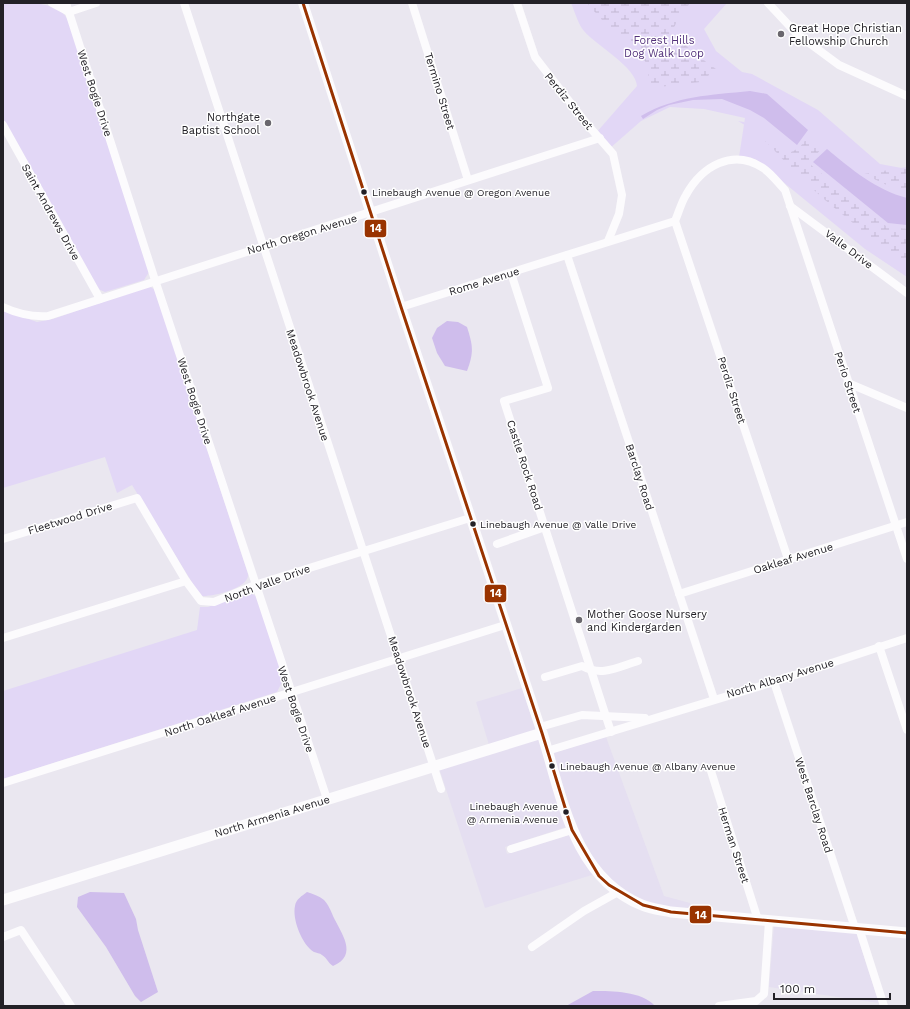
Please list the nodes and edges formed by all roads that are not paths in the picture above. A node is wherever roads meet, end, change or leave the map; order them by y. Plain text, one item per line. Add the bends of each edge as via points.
1 (52, 3) edge
2 (66, 3) edge
3 (96, 3) edge
4 (184, 3) edge
5 (303, 3) edge
6 (412, 3) edge
7 (518, 3) edge
8 (768, 3) edge
9 (69, 12) junction
10 (907, 96) edge
11 (3, 125) edge
12 (600, 138) junction
13 (468, 180) junction
14 (790, 206) junction
15 (370, 213) junction
16 (675, 221) junction
17 (608, 241) junction
18 (263, 247) junction
19 (567, 255) junction
20 (510, 273) junction
21 (155, 280) junction
22 (907, 293) edge
23 (100, 299) junction
24 (3, 307) edge
25 (401, 307) junction
26 (848, 383) junction
27 (907, 408) edge
28 (137, 498) joint
29 (470, 518) junction
30 (907, 522) edge
31 (896, 525) junction
32 (545, 527) junction
33 (3, 538) edge
34 (497, 544) dead end
35 (363, 551) junction
36 (788, 559) junction
37 (907, 559) edge
38 (186, 581) junction
39 (255, 585) junction
40 (679, 594) junction
41 (505, 625) junction
42 (3, 638) edge
43 (907, 638) edge
44 (879, 646) junction
45 (398, 658) junction
46 (638, 661) dead end
47 (592, 672) junction
48 (544, 677) dead end
49 (774, 682) junction
50 (291, 693) junction
51 (714, 699) junction
52 (606, 715) junction
53 (654, 718) junction
54 (541, 730) junction
55 (907, 730) edge
56 (611, 732) junction
57 (548, 751) junction
58 (434, 765) junction
59 (711, 771) dead end
60 (3, 783) edge
61 (441, 789) dead end
62 (326, 799) junction
63 (572, 830) junction
64 (511, 849) dead end
65 (618, 892) junction
66 (3, 900) edge
67 (758, 920) junction
68 (769, 921) junction
69 (857, 928) junction
70 (907, 933) edge
71 (3, 937) edge
72 (532, 948) dead end
73 (71, 1006) edge
74 (719, 1006) edge
75 (884, 1006) edge

1 - 9 street
2 - 9 street, West Bogie Drive
3 - 9 street
4 - 18 street, Meadowbrook Avenue
5 - 15 street
6 - 13 street, Termino Street
7 - 12 street, Perdiz Street via 535,57
8 - 10 street via 797,34 839,65
9 - 21 street, West Bogie Drive
11 - 23 street, Saint Andrews Drive
12 - 13 street, North Oregon Avenue
12 - 17 street, Perdiz Street via 613,154 622,195 619,214
13 - 15 street, North Oregon Avenue
14 - 16 street, Perio Street via 785,190 762,168 743,160 727,159 700,175 686,194
14 - 22 street, Valle Drive
14 - 26 street, Perio Street
15 - 18 street, North Oregon Avenue
15 - 25 street
16 - 17 street, Rome Avenue
16 - 36 street, Perdiz Street
17 - 19 street, Rome Avenue
18 - 21 street, North Oregon Avenue
18 - 35 street, Meadowbrook Avenue
19 - 20 street, Rome Avenue
19 - 40 street, Barclay Road
20 - 25 street, Rome Avenue
20 - 32 street, Castle Rock Road via 548,388 504,401
21 - 23 street, North Oregon Avenue
21 - 39 street, West Bogie Drive
23 - 24 street, North Oregon Avenue via 48,316 33,317
25 - 29 street
26 - 27 street
26 - 31 street, Perio Street
28 - 33 street, Fleetwood Drive
28 - 38 street, North Valle Drive
29 - 35 street, North Valle Drive
29 - 41 street
30 - 31 street, Oakleaf Avenue
31 - 36 street, Oakleaf Avenue
31 - 37 street, Perio Street
32 - 34 street
32 - 47 street, Castle Rock Road
35 - 39 street, North Valle Drive
35 - 45 street, Meadowbrook Avenue
36 - 40 street, Oakleaf Avenue
38 - 39 street, North Valle Drive via 201,601 214,602
38 - 42 street
39 - 50 street, West Bogie Drive
40 - 51 street, Barclay Road
41 - 45 street, North Oakleaf Avenue
41 - 54 street
43 - 44 street, North Albany Avenue
44 - 49 street, North Albany Avenue
44 - 55 street
45 - 50 street, North Oakleaf Avenue
45 - 58 street, Meadowbrook Avenue
46 - 47 street via 601,672
47 - 48 street via 582,666
47 - 52 street, Castle Rock Road
49 - 51 street, North Albany Avenue
49 - 69 street, West Barclay Road
50 - 60 street, North Oakleaf Avenue
50 - 62 street, West Bogie Drive
51 - 53 street, North Albany Avenue
52 - 53 street, North Albany Avenue
52 - 54 street, North Albany Avenue via 582,715
52 - 56 street, Castle Rock Road
53 - 56 street, North Albany Avenue
54 - 57 main road
54 - 58 main road, North Armenia Avenue
56 - 57 street, North Albany Avenue
57 - 63 main road
58 - 61 street, Meadowbrook Avenue
58 - 62 main road, North Armenia Avenue
59 - 67 street, Herman Street
62 - 66 main road, North Armenia Avenue
63 - 64 street
63 - 65 main road via 599,876
65 - 67 main road via 643,905 671,912
65 - 72 street via 584,911
67 - 68 main road
68 - 69 main road
68 - 74 street via 764,994 756,1001
69 - 70 main road
69 - 75 street, West Barclay Road
71 - 73 street via 22,930

